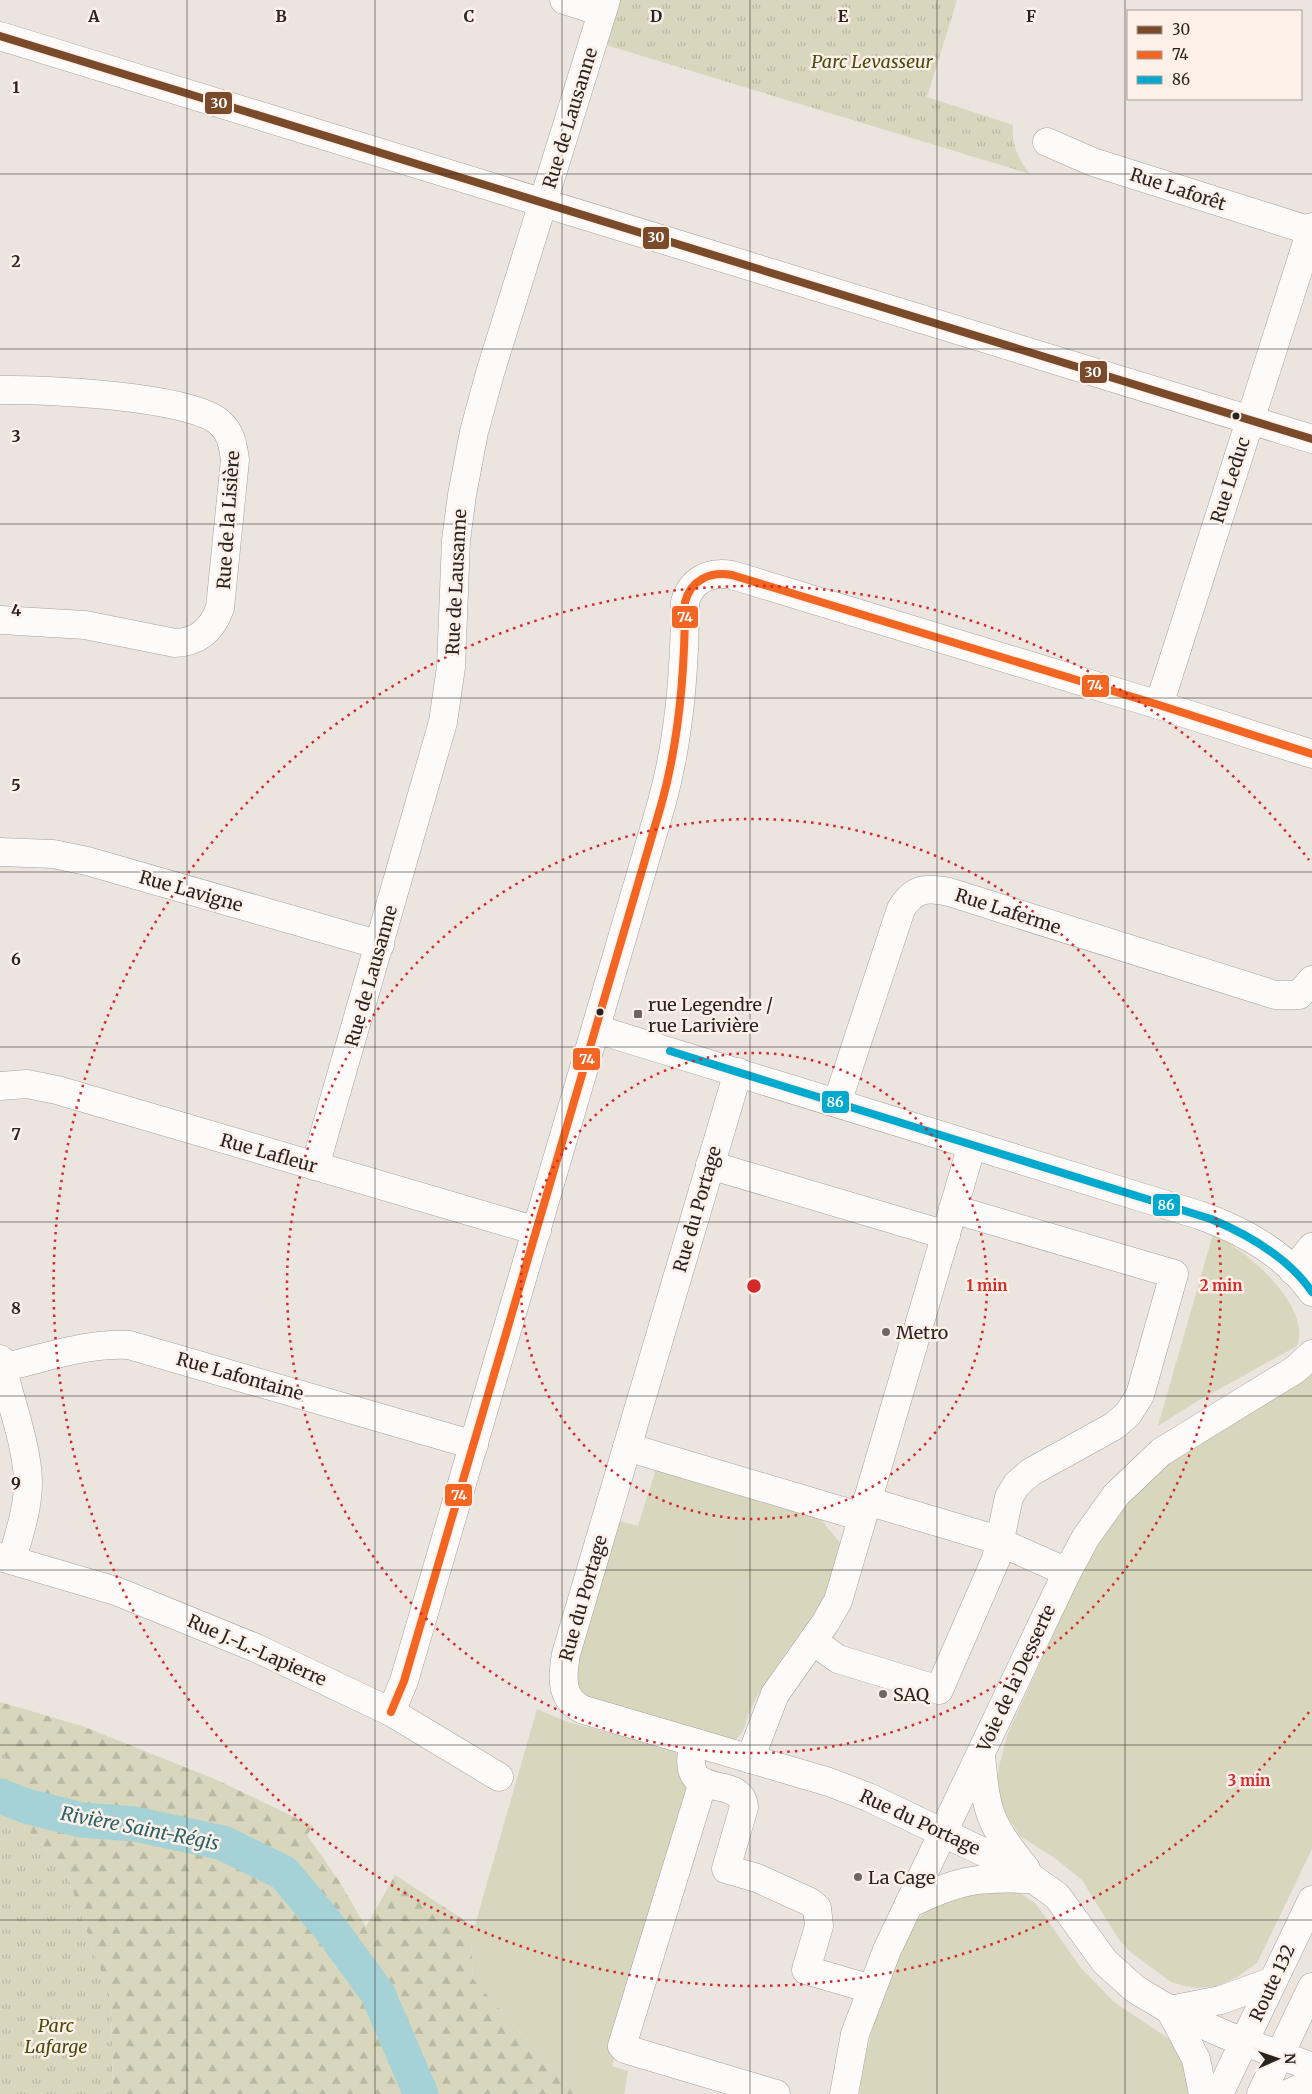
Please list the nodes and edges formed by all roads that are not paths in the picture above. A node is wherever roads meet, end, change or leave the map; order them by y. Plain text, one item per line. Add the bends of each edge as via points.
1 (564, 0) edge
2 (604, 6) edge
3 (0, 36) edge
4 (1048, 142) dead end
5 (544, 202) junction
6 (1311, 229) edge
7 (0, 390) edge
8 (1249, 419) junction
9 (1312, 439) edge
10 (0, 620) edge
11 (1159, 704) junction
12 (1312, 754) edge
13 (0, 852) edge
14 (380, 945) junction
15 (1312, 980) edge
16 (596, 1029) junction
17 (738, 1072) junction
18 (0, 1086) edge
19 (837, 1103) junction
20 (972, 1145) junction
21 (710, 1165) junction
22 (315, 1166) junction
23 (953, 1209) junction
24 (537, 1231) junction
25 (946, 1235) junction
26 (1312, 1247) edge
27 (1293, 1271) junction
28 (1312, 1292) edge
29 (1312, 1354) edge
30 (1, 1364) edge
31 (474, 1446) junction
32 (627, 1446) junction
33 (864, 1509) junction
34 (1000, 1542) junction
35 (6, 1559) edge
36 (1067, 1572) junction
37 (813, 1641) junction
38 (391, 1712) junction
39 (694, 1743) junction
40 (981, 1753) junction
41 (750, 1759) junction
42 (499, 1777) dead end
43 (703, 1782) junction
44 (943, 1832) junction
45 (1035, 1879) junction
46 (1312, 1900) edge
47 (909, 1904) junction
48 (1273, 1981) junction
49 (1312, 1987) edge
50 (871, 1990) junction
51 (1170, 2010) junction
52 (1244, 2042) junction
53 (1279, 2056) junction
54 (1312, 2067) edge
55 (1312, 2083) edge
56 (776, 2094) edge
57 (844, 2094) edge
58 (1203, 2094) edge
59 (1220, 2094) edge
60 (1261, 2094) edge
61 (1287, 2094) edge

1 - 2 main road
2 - 5 main road, Rue de Lausanne
3 - 5 main road
4 - 6 main road, Rue Laforêt via 1093,162
5 - 8 main road
5 - 14 main road, Rue de Lausanne via 472,441 456,540 452,651 446,710
6 - 8 main road, Rue Leduc
7 - 10 main road, Rue de la Lisière via 81,392 196,410 219,421 227,430 233,442 235,460 220,608 213,624 200,637 175,643 85,624
8 - 9 main road
8 - 11 main road, Rue Leduc
11 - 12 main road
11 - 16 main road via 732,575 713,574 698,581 685,602 682,702 668,778
13 - 14 main road, Rue Lavigne via 53,854 88,861
14 - 22 main road, Rue de Lausanne
15 - 19 main road, Rue Laferme via 1298,995 1275,995 949,892 923,889 908,898 901,909
16 - 17 main road
16 - 24 main road
17 - 19 main road
17 - 21 main road, Rue du Portage
18 - 22 main road, Rue Lafleur via 40,1086
19 - 20 main road
20 - 23 main road
20 - 27 main road via 1211,1219 1256,1241
21 - 25 main road
21 - 32 main road, Rue du Portage
22 - 24 main road, Rue Lafleur
23 - 25 main road
23 - 34 main road via 1174,1274 1140,1395 1132,1408 1114,1426 1042,1464 1017,1484 1006,1508
24 - 31 main road
25 - 33 main road
26 - 27 main road
27 - 28 main road
29 - 36 main road, Voie de la Desserte via 1296,1369 1179,1439 1145,1466 1101,1515
30 - 31 main road, Rue Lafontaine via 112,1344 129,1345
30 - 35 main road via 28,1480 24,1517
31 - 38 main road via 404,1681
32 - 33 main road
32 - 39 main road, Rue du Portage via 566,1654 564,1686 574,1706
33 - 34 main road
33 - 37 main road via 838,1601
34 - 36 main road
34 - 37 main road via 996,1559 939,1690 838,1659
35 - 38 main road, Rue J.-L.-Lapierre via 94,1584 194,1622
36 - 40 main road, Voie de la Desserte
37 - 41 main road via 775,1694
38 - 42 main road, Rue J.-L.-Lapierre
39 - 41 main road, Rue du Portage
39 - 43 main road via 690,1768
40 - 44 main road, Voie de la Desserte
40 - 45 main road, Rue du Portage via 985,1797 991,1818 1004,1843
41 - 44 main road, Rue du Portage via 850,1790
43 - 50 main road via 734,1791 744,1801 726,1868 772,1885 817,1908 819,1926 806,1970
43 - 56 main road via 622,2046 625,2050
44 - 45 main road, Rue du Portage
44 - 47 main road, Voie de la Desserte
45 - 47 main road, Rue du Portage via 970,1880 942,1888
45 - 51 main road, Rue du Portage via 1065,1904 1112,1970 1135,1989
46 - 48 main road, Route 132
47 - 50 main road, Voie de la Desserte
48 - 51 main road via 1221,2000
48 - 52 main road, Route 132
49 - 53 main road, Route 132
50 - 57 main road, Voie de la Desserte via 855,2034
51 - 52 main road, Rue du Portage
51 - 58 main road via 1196,2059
52 - 53 main road, Rue du Portage
52 - 59 main road, Route 132
53 - 54 main road, Rue du Portage
53 - 60 main road, Route 132
55 - 61 main road

